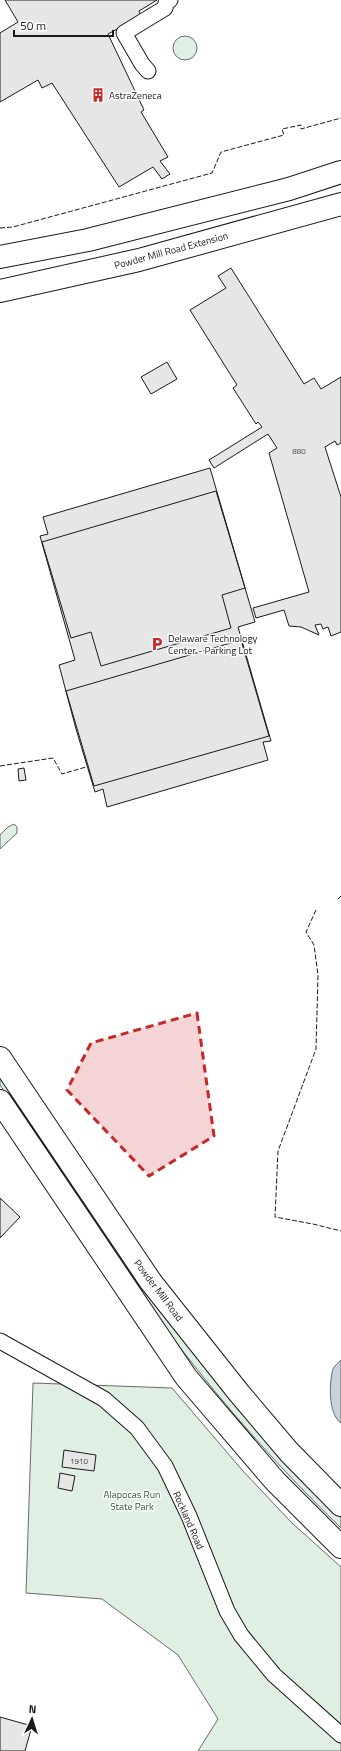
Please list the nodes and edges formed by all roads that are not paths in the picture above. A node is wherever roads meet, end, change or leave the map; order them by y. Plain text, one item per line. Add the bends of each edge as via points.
1 (170, 0) edge
2 (148, 71) dead end
3 (341, 172) edge
4 (341, 204) edge
5 (0, 257) edge
6 (0, 291) edge
7 (0, 1058) edge
8 (0, 1101) edge
9 (0, 1341) edge
10 (341, 1505) edge
11 (341, 1546) edge
12 (341, 1735) edge

1 - 2 street via 166,2 165,8 124,33
3 - 5 highway via 289,189 88,240
4 - 6 highway, Powder Mill Road Extension via 139,260
7 - 10 highway, Powder Mill Road via 151,1282 238,1393 289,1452
8 - 11 highway via 186,1377 275,1481
9 - 12 street, Rockland Road via 104,1399 137,1428 165,1466 189,1516 227,1611 241,1636 274,1675

